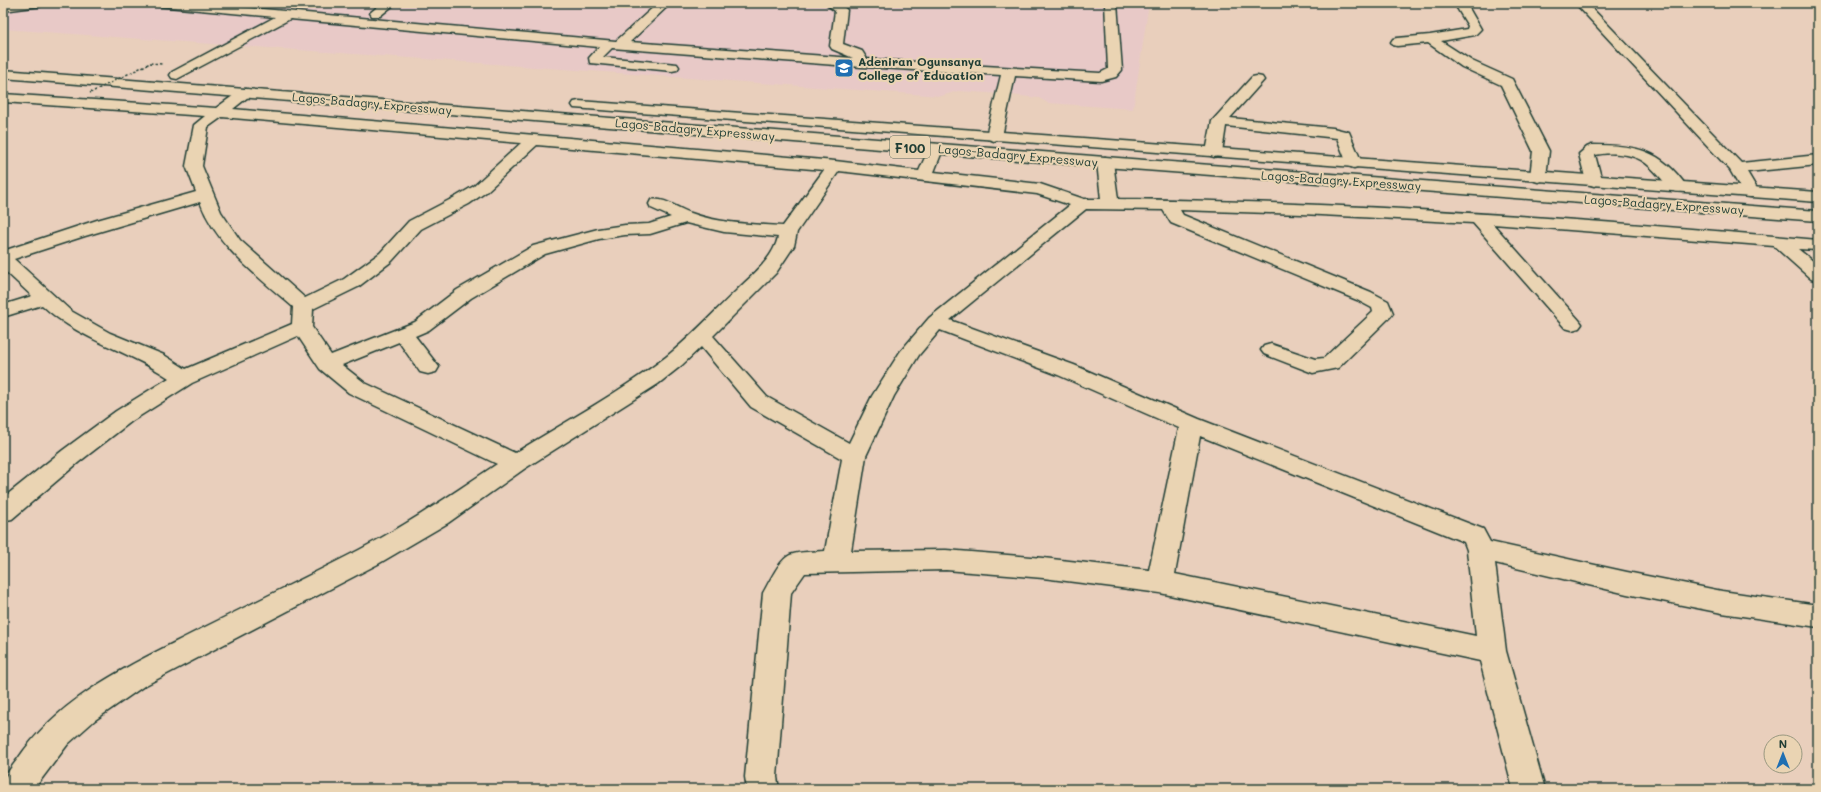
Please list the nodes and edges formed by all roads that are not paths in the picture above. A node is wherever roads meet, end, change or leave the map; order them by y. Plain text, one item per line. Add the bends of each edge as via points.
1 (41, 3) edge
2 (157, 3) edge
3 (390, 3) edge
4 (665, 3) edge
5 (831, 3) edge
6 (1111, 3) edge
7 (1460, 3) edge
8 (1581, 3) edge
9 (22, 5) edge
10 (3, 8) edge
11 (376, 13) dead end
12 (288, 15) junction
13 (617, 31) dead end
14 (632, 33) junction
15 (1430, 40) junction
16 (1397, 42) dead end
17 (614, 44) junction
18 (3, 61) edge
19 (862, 63) junction
20 (672, 67) dead end
21 (1009, 71) junction
22 (3, 74) edge
23 (177, 75) junction
24 (1257, 80) dead end
25 (368, 89) dead end
26 (246, 93) junction
27 (3, 98) edge
28 (28, 99) junction
29 (566, 104) dead end
30 (3, 110) edge
31 (217, 112) junction
32 (1219, 121) junction
33 (994, 136) junction
34 (534, 139) junction
35 (935, 149) junction
36 (1214, 152) junction
37 (1818, 160) edge
38 (1105, 162) junction
39 (1354, 163) junction
40 (835, 166) junction
41 (1737, 168) junction
42 (925, 176) junction
43 (1538, 177) junction
44 (1594, 181) junction
45 (1679, 187) junction
46 (1751, 192) junction
47 (205, 195) junction
48 (1818, 197) edge
49 (657, 204) dead end
50 (1082, 204) junction
51 (1110, 204) junction
52 (1168, 204) junction
53 (1818, 216) edge
54 (685, 217) junction
55 (1478, 218) junction
56 (788, 232) junction
57 (1780, 242) junction
58 (1818, 245) edge
59 (3, 258) edge
60 (1818, 276) edge
61 (45, 298) junction
62 (3, 311) edge
63 (302, 316) junction
64 (936, 322) junction
65 (1572, 324) dead end
66 (404, 335) junction
67 (701, 335) junction
68 (1272, 350) dead end
69 (327, 364) junction
70 (428, 367) dead end
71 (184, 378) junction
72 (1191, 424) junction
73 (854, 456) junction
74 (516, 463) junction
75 (3, 512) edge
76 (1480, 550) junction
77 (836, 561) junction
78 (1160, 582) junction
79 (1818, 616) edge
80 (1492, 651) junction
81 (16, 789) edge
82 (763, 789) edge
83 (1529, 789) edge

1 - 9 main road
2 - 12 main road
3 - 11 main road
4 - 14 main road
5 - 19 main road via 841,10 836,46 857,54
6 - 21 main road via 1115,70 1111,74 1101,77
7 - 15 main road via 1475,29
8 - 41 main road
9 - 10 main road
12 - 17 main road
12 - 23 main road
13 - 14 main road
14 - 17 main road
15 - 16 main road
15 - 43 main road via 1467,64 1507,82 1541,151
17 - 19 main road
17 - 20 main road via 594,58 595,60
18 - 23 main road, Lagos-Badagry Expressway
19 - 21 main road
21 - 33 main road
22 - 26 main road, Lagos-Badagry Expressway / F100
23 - 25 main road, Lagos-Badagry Expressway
24 - 32 main road
26 - 31 main road
26 - 35 main road, Lagos-Badagry Expressway / F100
27 - 28 main road
28 - 30 main road
28 - 31 main road
29 - 33 main road, Lagos-Badagry Expressway / F100
31 - 34 main road
31 - 47 main road via 201,125 197,144 194,166
32 - 36 main road
32 - 39 main road via 1344,135
33 - 36 main road, Lagos-Badagry Expressway / F100
34 - 40 main road
34 - 63 main road via 480,189 415,225 386,257
35 - 38 main road, Lagos-Badagry Expressway / F100
35 - 42 main road
36 - 39 main road, Lagos-Badagry Expressway / F100
37 - 41 main road
38 - 51 main road
38 - 53 main road, Lagos-Badagry Expressway / F100
39 - 43 main road, Lagos-Badagry Expressway / F100
40 - 42 main road
40 - 56 main road
41 - 46 main road
42 - 50 main road via 1040,189
43 - 44 main road, Lagos-Badagry Expressway / F100
44 - 45 main road, Lagos-Badagry Expressway / F100
44 - 45 main road via 1587,154 1592,150 1622,151 1640,154 1652,160
45 - 46 main road, Lagos-Badagry Expressway / F100
46 - 48 main road, Lagos-Badagry Expressway / F100
47 - 59 main road via 124,217
47 - 63 main road via 212,212 233,244
49 - 54 main road
50 - 51 main road
50 - 64 main road
51 - 52 main road
52 - 55 main road
52 - 68 main road via 1177,219 1381,305 1383,313 1331,363 1313,366
54 - 56 main road via 724,227
54 - 66 main road via 650,229 598,234 539,250 464,294 422,326
55 - 57 main road
55 - 65 main road
56 - 67 main road via 785,246 769,269
57 - 58 main road
57 - 60 main road
59 - 61 main road
61 - 62 main road
61 - 71 main road via 64,316 103,337 157,360
63 - 69 main road
63 - 71 main road
64 - 72 main road via 1066,370
64 - 73 main road via 910,352 883,396
66 - 69 main road
66 - 70 main road
67 - 73 main road via 759,402
67 - 74 main road via 650,379
69 - 74 main road via 357,388
71 - 75 main road via 124,416
72 - 76 main road via 1474,536
72 - 78 main road
73 - 77 main road
74 - 81 main road via 439,516 369,557 134,677 84,710 57,734
76 - 79 main road via 1722,602
76 - 80 main road
77 - 78 main road via 946,560
77 - 82 main road via 798,563 777,593 761,777
78 - 80 main road
80 - 83 main road

